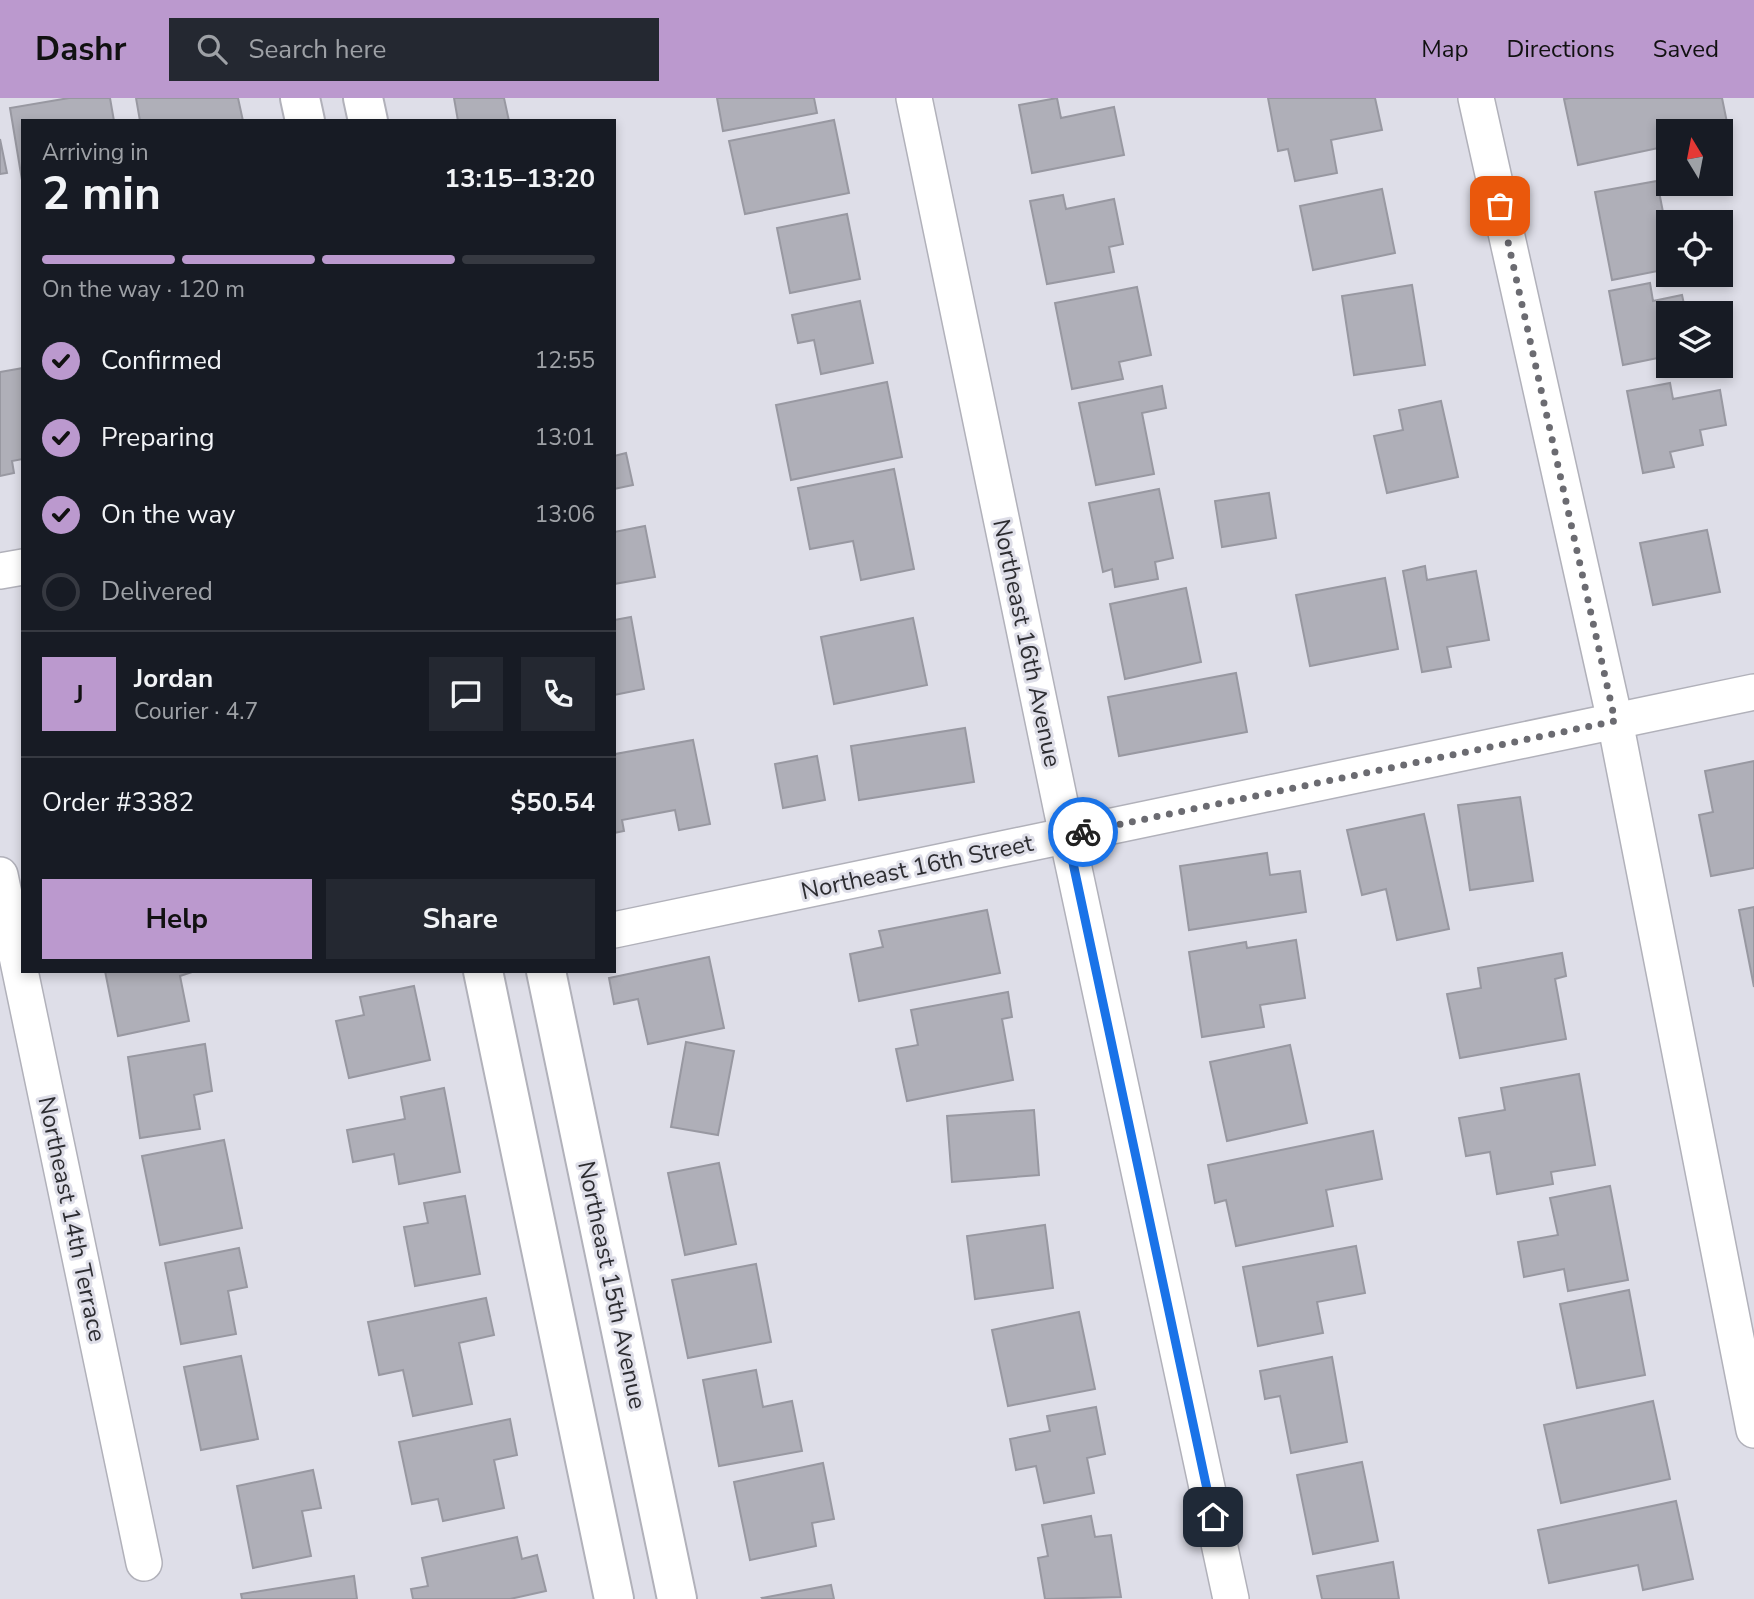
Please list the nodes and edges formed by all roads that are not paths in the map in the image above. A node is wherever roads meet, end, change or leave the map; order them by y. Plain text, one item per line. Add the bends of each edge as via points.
1 (300, 98) edge
2 (363, 98) edge
3 (914, 98) edge
4 (1476, 98) edge
5 (305, 119) edge
6 (368, 119) edge
7 (21, 567) edge
8 (0, 571) edge
9 (1754, 692) edge
10 (1615, 721) junction
11 (1067, 835) junction
12 (0, 875) edge
13 (616, 930) edge
14 (483, 973) edge
15 (546, 973) edge
16 (1754, 1430) edge
17 (144, 1563) dead end
18 (614, 1599) edge
19 (677, 1599) edge
20 (1231, 1599) edge

1 - 5 street
2 - 6 street
3 - 11 street, Northeast 16th Avenue
4 - 10 street
7 - 8 street
9 - 10 street, Northeast 16th Street
10 - 11 street, Northeast 16th Street
10 - 16 street
11 - 13 street, Northeast 16th Street
11 - 20 street, Northeast 16th Avenue
12 - 17 street, Northeast 14th Terrace
14 - 18 street
15 - 19 street, Northeast 15th Avenue

